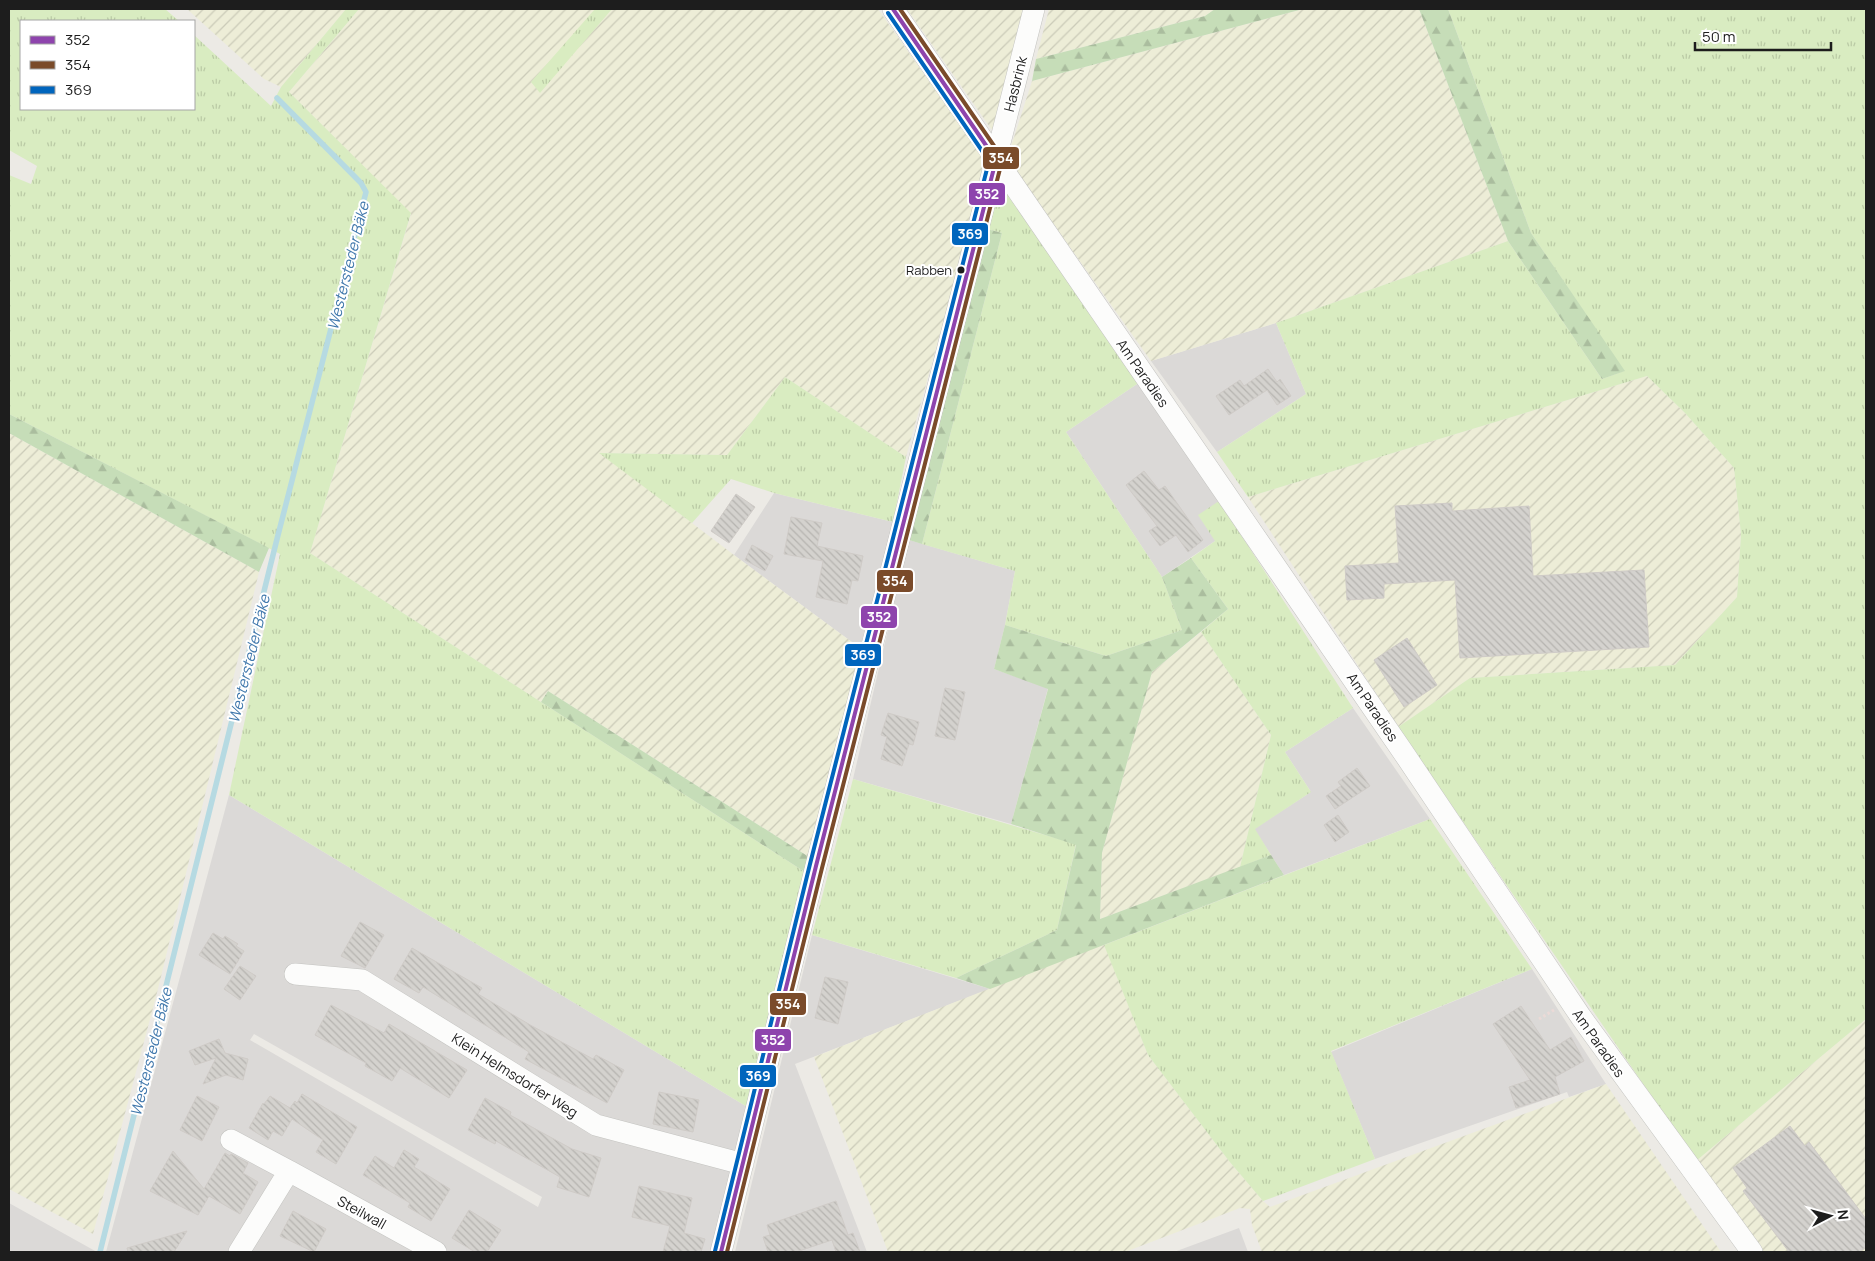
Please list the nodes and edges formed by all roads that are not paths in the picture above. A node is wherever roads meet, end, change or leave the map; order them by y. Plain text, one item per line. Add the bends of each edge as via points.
1 (892, 9) edge
2 (1034, 9) edge
3 (996, 160) junction
4 (295, 974) dead end
5 (231, 1140) dead end
6 (743, 1164) junction
7 (289, 1172) junction
8 (239, 1252) edge
9 (436, 1252) edge
10 (721, 1252) edge
11 (1752, 1252) edge

1 - 3 street, Am Paradies
2 - 3 street, Hasbrink
3 - 6 street, Hasbrink
3 - 11 street, Am Paradies via 1395,739 1581,1017
4 - 6 street, Klein Helmsdorfer Weg via 362,980 596,1125
5 - 7 street, Steilwall
6 - 10 street, Hasbrink
7 - 8 street
7 - 9 street, Steilwall

